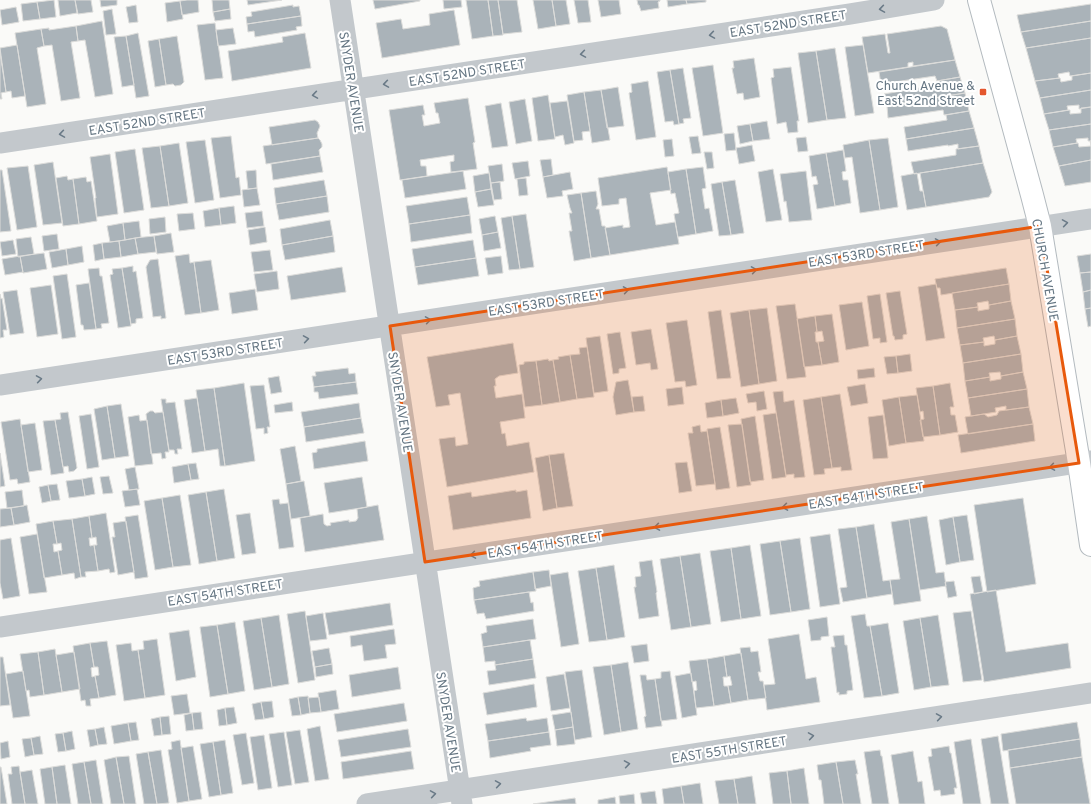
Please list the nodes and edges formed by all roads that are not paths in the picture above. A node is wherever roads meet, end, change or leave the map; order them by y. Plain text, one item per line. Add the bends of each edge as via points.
1 (340, 0) edge
2 (934, 0) edge
3 (980, 0) edge
4 (354, 89) junction
5 (0, 143) edge
6 (1091, 219) edge
7 (1040, 226) junction
8 (390, 326) junction
9 (0, 385) edge
10 (1085, 462) edge
11 (1091, 544) edge
12 (425, 562) junction
13 (0, 627) edge
14 (1091, 693) edge
15 (461, 797) edge
16 (367, 804) edge

1 - 4 street, SNYDER AVENUE
2 -> 4 street, EAST 52ND STREET
3 - 7 main road, CHURCH AVENUE
4 -> 5 street, EAST 52ND STREET
4 - 8 street, SNYDER AVENUE
7 -> 6 street, EAST 53RD STREET
8 -> 7 street, EAST 53RD STREET
7 - 10 main road, CHURCH AVENUE
9 -> 8 street, EAST 53RD STREET
8 - 12 street, SNYDER AVENUE
10 - 11 main road, CHURCH AVENUE
10 -> 12 street, EAST 54TH STREET
12 - 13 street, EAST 54TH STREET
12 - 15 street, SNYDER AVENUE
15 -> 14 street, EAST 55TH STREET
16 -> 15 street, EAST 55TH STREET

